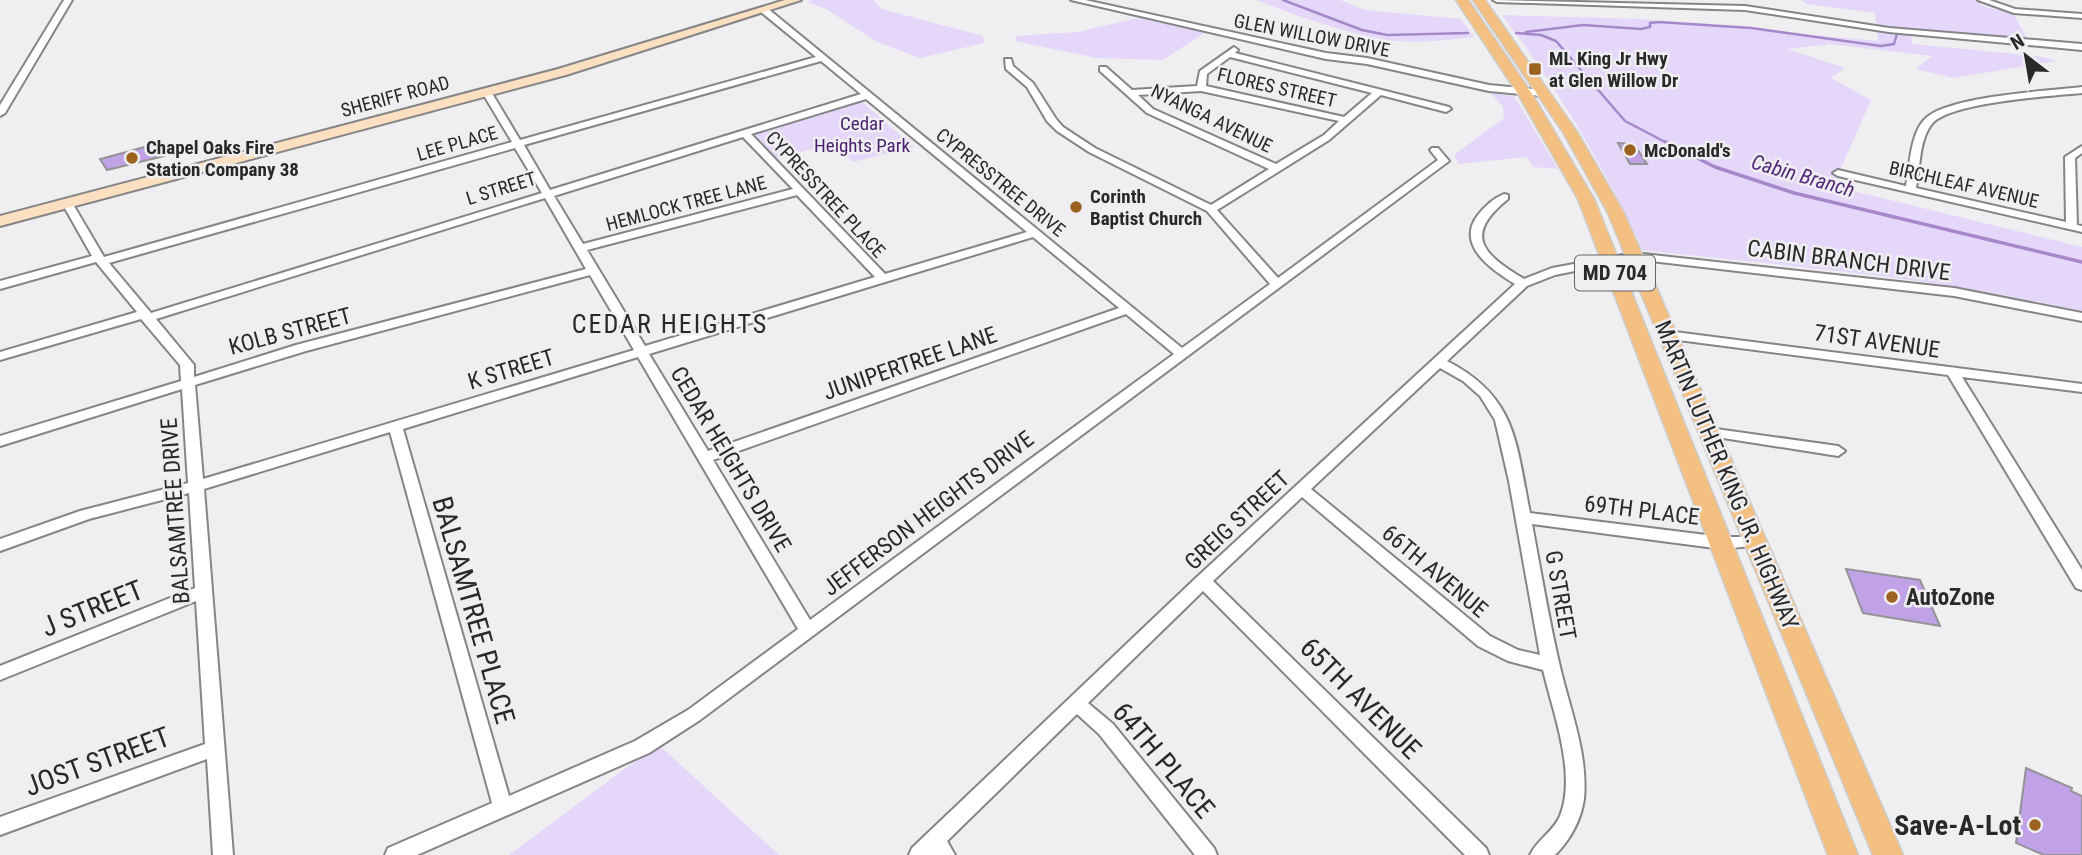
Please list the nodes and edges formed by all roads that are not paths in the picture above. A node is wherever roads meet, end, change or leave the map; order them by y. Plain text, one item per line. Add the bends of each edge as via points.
1 (68, 0) edge
2 (796, 0) edge
3 (1075, 0) edge
4 (1463, 0) edge
5 (1479, 0) edge
6 (1497, 0) edge
7 (1722, 0) edge
8 (1982, 0) edge
9 (1560, 1) edge
10 (1635, 2) edge
11 (1729, 8) junction
12 (764, 10) junction
13 (2082, 16) edge
14 (1250, 39) junction
15 (1505, 39) junction
16 (2082, 47) edge
17 (1229, 54) junction
18 (821, 58) junction
19 (1008, 61) dead end
20 (1103, 69) dead end
21 (1201, 88) junction
22 (1380, 90) junction
23 (2082, 90) edge
24 (487, 92) junction
25 (1129, 93) junction
26 (1544, 93) junction
27 (1525, 94) junction
28 (867, 95) junction
29 (1446, 109) dead end
30 (0, 113) edge
31 (1345, 120) junction
32 (745, 133) junction
33 (519, 143) junction
34 (2082, 149) edge
35 (1435, 150) dead end
36 (1276, 168) junction
37 (1838, 173) dead end
38 (2077, 178) edge
39 (1911, 189) junction
40 (799, 191) junction
41 (548, 194) junction
42 (1504, 197) dead end
43 (67, 203) junction
44 (1210, 209) junction
45 (0, 220) edge
46 (2077, 228) edge
47 (1034, 233) junction
48 (581, 248) junction
49 (1634, 256) junction
50 (101, 260) junction
51 (1611, 263) junction
52 (594, 270) junction
53 (882, 278) junction
54 (1523, 283) junction
55 (1276, 284) junction
56 (0, 285) edge
57 (1128, 309) junction
58 (145, 316) junction
59 (2082, 317) edge
60 (1667, 335) junction
61 (642, 352) junction
62 (1182, 354) junction
63 (0, 356) edge
64 (1439, 362) junction
65 (1953, 372) junction
66 (189, 381) junction
67 (2082, 388) edge
68 (395, 426) junction
69 (1709, 432) junction
70 (0, 441) edge
71 (1838, 451) dead end
72 (706, 457) junction
73 (197, 486) junction
74 (1303, 490) junction
75 (1524, 519) junction
76 (1755, 541) junction
77 (1722, 543) junction
78 (0, 545) edge
79 (1203, 581) junction
80 (2082, 584) edge
81 (204, 591) junction
82 (808, 632) junction
83 (1551, 665) junction
84 (0, 673) edge
85 (1076, 703) junction
86 (213, 749) junction
87 (503, 808) junction
88 (0, 826) edge
89 (940, 847) edge
90 (223, 855) edge
91 (396, 855) edge
92 (919, 855) edge
93 (1207, 855) edge
94 (1479, 855) edge
95 (1540, 855) edge
96 (1843, 855) edge
97 (1888, 855) edge

1 - 30 street
2 - 12 main road, SHERIFF ROAD
3 - 14 street, GLEN WILLOW DRIVE
4 - 15 main road via 1473,4 1493,33
4 - 27 main road, MARTIN LUTHER KING JR. HIGHWAY / MD 704
5 - 15 main road, MARTIN LUTHER KING JR. HIGHWAY / MD 704
6 - 9 street
7 - 11 street
8 - 13 street via 2014,11
9 - 10 street
10 - 11 street
11 - 16 street via 1889,30
12 - 18 street, CYPRESSTREE DRIVE
12 - 24 main road, SHERIFF ROAD
14 - 17 street
14 - 27 street, GLEN WILLOW DRIVE
15 - 26 main road, MARTIN LUTHER KING JR. HIGHWAY / MD 704
17 - 21 street via 1203,74
17 - 22 street
18 - 28 street, CYPRESSTREE DRIVE
18 - 33 street, LEE PLACE
19 - 44 street via 1052,121 1068,135
20 - 25 street, NYANGA AVENUE
21 - 25 street, FLORES STREET
21 - 31 street, FLORES STREET
22 - 29 street
22 - 31 street
23 - 39 street via 1975,103 1937,114 1927,124
24 - 33 street, CEDAR HEIGHTS DRIVE
24 - 43 main road, SHERIFF ROAD
25 - 36 street, NYANGA AVENUE via 1153,113
26 - 27 street, GLEN WILLOW DRIVE
26 - 49 main road, MARTIN LUTHER KING JR. HIGHWAY / MD 704 via 1597,177
27 - 51 main road, MARTIN LUTHER KING JR. HIGHWAY / MD 704 via 1582,191
28 - 32 street, L STREET
28 - 47 street, CYPRESSTREE DRIVE
31 - 36 street
32 - 40 street, CYPRESSTREE PLACE
32 - 41 street, L STREET
33 - 41 street, CEDAR HEIGHTS DRIVE
33 - 50 street, LEE PLACE
34 - 38 street via 2070,157
35 - 55 street, JEFFERSON HEIGHTS DRIVE via 1444,161
36 - 44 street
37 - 39 street, BIRCHLEAF AVENUE
38 - 46 street
39 - 46 street, BIRCHLEAF AVENUE
40 - 48 street, HEMLOCK TREE LANE
40 - 53 street, CYPRESSTREE PLACE
41 - 48 street, CEDAR HEIGHTS DRIVE
41 - 58 street, L STREET
42 - 54 street via 1482,216 1476,237 1493,267
43 - 45 main road, SHERIFF ROAD
43 - 50 street, BALSAMTREE DRIVE
44 - 55 street
47 - 53 street, K STREET
47 - 57 street, CYPRESSTREE DRIVE
48 - 52 street, CEDAR HEIGHTS DRIVE
49 - 51 street, CABIN BRANCH DRIVE
49 - 59 street, CABIN BRANCH DRIVE via 1954,292
49 - 60 main road, MARTIN LUTHER KING JR. HIGHWAY / MD 704
50 - 56 street, LEE PLACE
50 - 58 street, BALSAMTREE DRIVE
51 - 54 street, GREIG STREET via 1552,272
51 - 77 main road, MARTIN LUTHER KING JR. HIGHWAY / MD 704
52 - 61 street, CEDAR HEIGHTS DRIVE
52 - 66 street, KOLB STREET
53 - 61 street, K STREET
54 - 64 street, GREIG STREET
55 - 62 street, JEFFERSON HEIGHTS DRIVE
57 - 62 street, CYPRESSTREE DRIVE
57 - 72 street, JUNIPERTREE LANE
58 - 63 street, L STREET
58 - 66 street, BALSAMTREE DRIVE via 186,362
60 - 65 street, 71ST AVENUE
60 - 69 main road, MARTIN LUTHER KING JR. HIGHWAY / MD 704
61 - 68 street, K STREET
61 - 72 street, CEDAR HEIGHTS DRIVE
62 - 82 street, JEFFERSON HEIGHTS DRIVE
64 - 74 street, GREIG STREET
64 - 75 street, G STREET via 1470,380 1496,406
65 - 67 street, 71ST AVENUE
65 - 80 street
66 - 70 street, KOLB STREET
66 - 73 street, BALSAMTREE DRIVE
68 - 73 street, K STREET
68 - 87 street, BALSAMTREE PLACE
69 - 71 street
69 - 76 main road, MARTIN LUTHER KING JR. HIGHWAY / MD 704
72 - 82 street, CEDAR HEIGHTS DRIVE
73 - 78 street, K STREET via 85,515
73 - 81 street, BALSAMTREE DRIVE
74 - 79 street, GREIG STREET
74 - 83 street, 66TH AVENUE via 1484,641 1514,656
75 - 77 street, 69TH PLACE
75 - 83 street, G STREET
76 - 77 street, 69TH PLACE
76 - 97 main road, MARTIN LUTHER KING JR. HIGHWAY / MD 704
77 - 96 main road, MARTIN LUTHER KING JR. HIGHWAY / MD 704
79 - 85 street, GREIG STREET
79 - 94 street, 65TH AVENUE
81 - 84 street, J STREET
81 - 86 street, BALSAMTREE DRIVE
82 - 87 street, JEFFERSON HEIGHTS DRIVE via 656,740
83 - 95 street, G STREET via 1575,776 1574,800 1560,836
85 - 89 street, GREIG STREET
85 - 93 street, 64TH PLACE via 1106,729
86 - 88 street, JOST STREET
86 - 90 street, BALSAMTREE DRIVE
87 - 91 street, JEFFERSON HEIGHTS DRIVE
89 - 92 street, GREIG STREET

